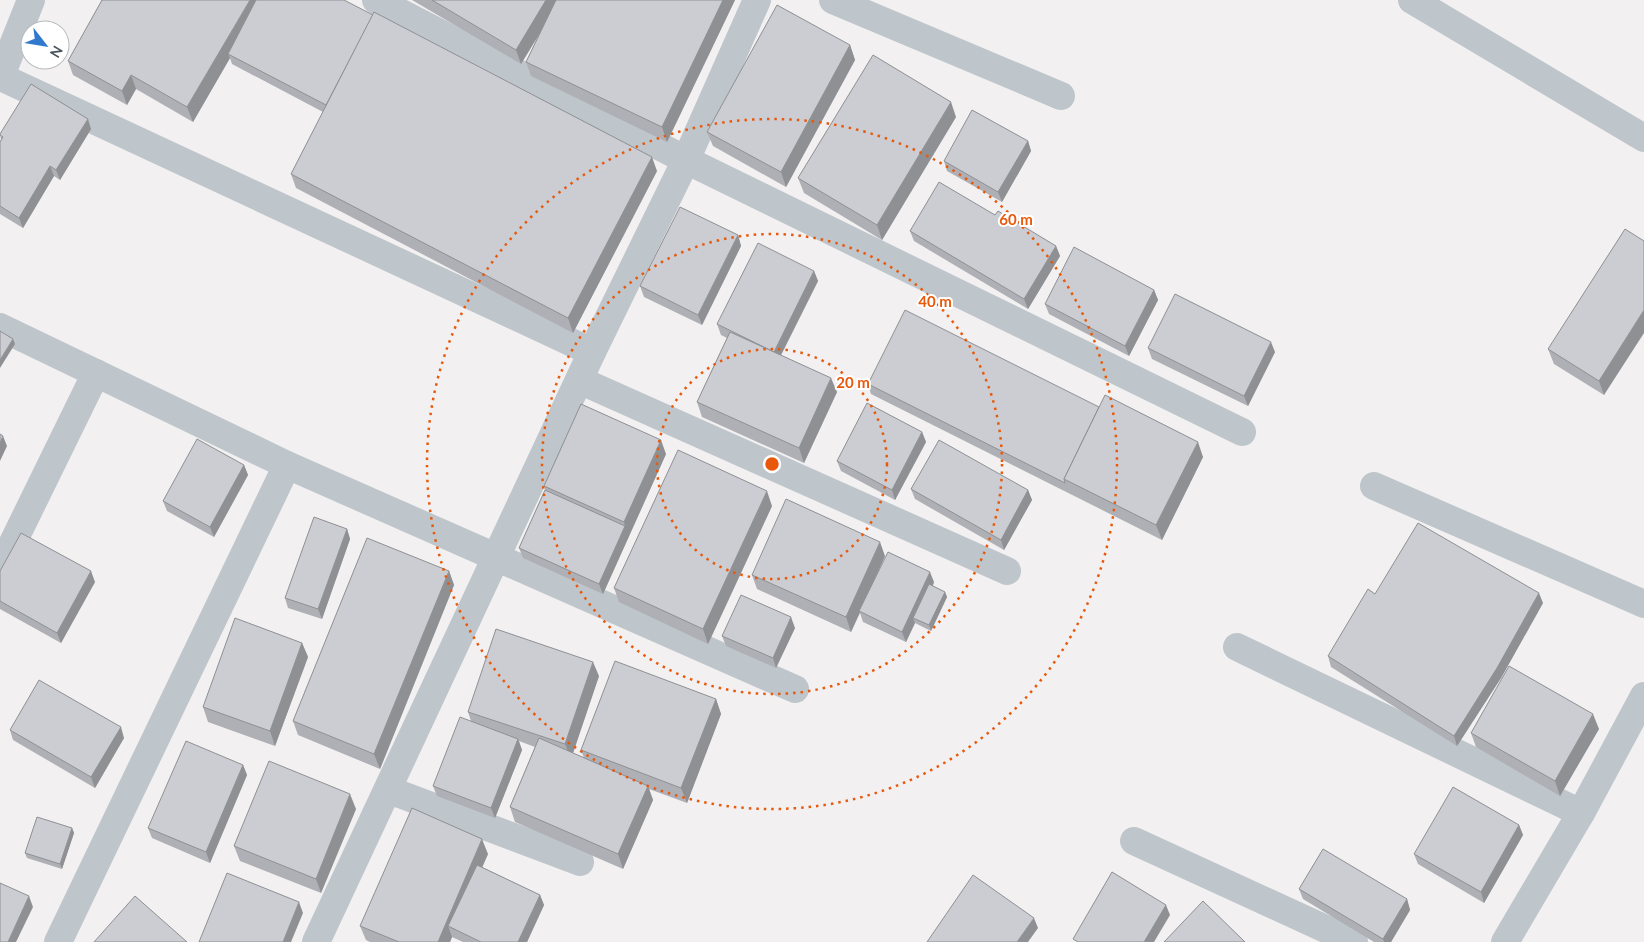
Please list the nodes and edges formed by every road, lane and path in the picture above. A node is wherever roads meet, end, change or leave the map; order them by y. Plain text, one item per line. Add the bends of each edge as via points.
1 (31, 0) edge
2 (376, 0) edge
3 (757, 0) edge
4 (832, 0) edge
5 (1412, 0) edge
6 (0, 78) edge
7 (1061, 96) dead end
8 (1644, 138) edge
9 (686, 160) junction
10 (0, 327) edge
11 (592, 352) junction
12 (96, 373) junction
13 (579, 380) junction
14 (1242, 432) dead end
15 (287, 465) junction
16 (1374, 486) dead end
17 (496, 558) junction
18 (0, 570) edge
19 (1007, 571) dead end
20 (1644, 604) edge
21 (1237, 647) dead end
22 (795, 688) dead end
23 (1644, 696) edge
24 (389, 790) junction
25 (1581, 813) junction
26 (1134, 841) dead end
27 (580, 862) edge
28 (58, 942) edge
29 (316, 942) edge
30 (1354, 942) edge
31 (1505, 942) edge

1 - 6 street
2 - 9 street
3 - 9 street
4 - 7 street
5 - 8 street
6 - 11 street
9 - 11 street
9 - 14 street
10 - 12 street
11 - 13 street
12 - 15 street
12 - 18 street
13 - 17 street
13 - 19 street
15 - 17 street
15 - 28 street
16 - 20 street
17 - 22 street
17 - 24 street
21 - 25 street
23 - 25 street
24 - 27 street
24 - 29 street
25 - 31 street
26 - 30 street

